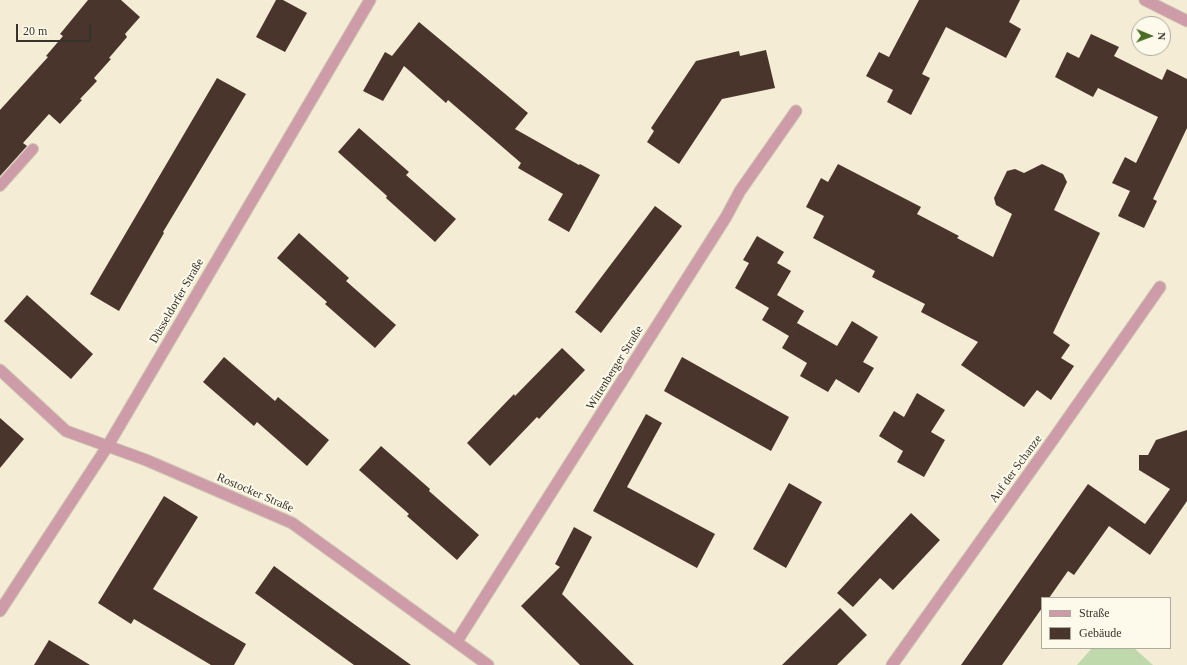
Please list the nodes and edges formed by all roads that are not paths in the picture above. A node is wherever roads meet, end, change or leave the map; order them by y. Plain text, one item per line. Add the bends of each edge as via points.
1 (370, 0) edge
2 (1145, 0) edge
3 (1187, 21) edge
4 (796, 111) dead end
5 (33, 149) dead end
6 (0, 186) edge
7 (1160, 287) dead end
8 (0, 370) edge
9 (107, 447) junction
10 (0, 611) edge
11 (457, 642) junction
12 (488, 665) edge
13 (892, 665) edge

1 - 9 street, Düsseldorfer Straße
2 - 3 street
4 - 11 street, Wittenberger Straße via 740,191
5 - 6 lane
7 - 13 street, Auf der Schanze
8 - 9 street, Rostocker Straße via 66,431
9 - 10 street, Düsseldorfer Straße
9 - 11 street, Rostocker Straße via 146,460 292,523
11 - 12 street, Rostocker Straße

